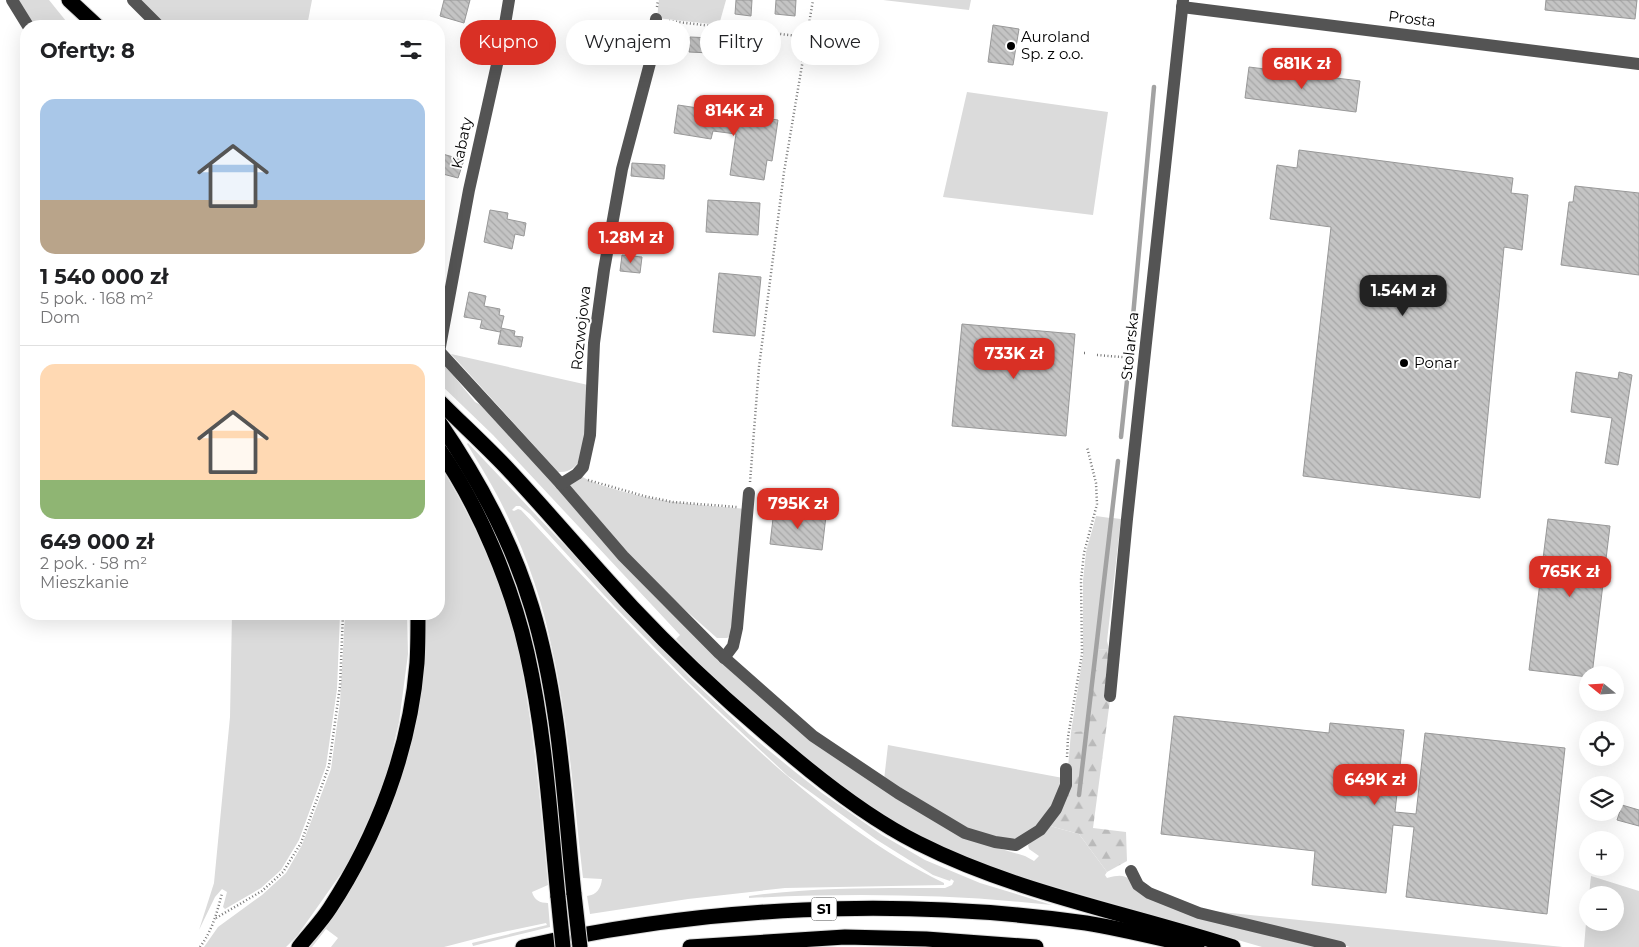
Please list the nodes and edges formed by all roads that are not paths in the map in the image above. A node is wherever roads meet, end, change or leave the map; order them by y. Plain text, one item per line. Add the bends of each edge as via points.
1 (12, 0) edge
2 (63, 0) edge
3 (69, 0) edge
4 (133, 0) edge
5 (510, 0) edge
6 (1182, 3) edge
7 (656, 19) road end
8 (24, 20) edge
9 (77, 20) edge
10 (91, 20) edge
11 (153, 20) edge
12 (1639, 64) edge
13 (445, 319) edge
14 (445, 358) edge
15 (445, 407) edge
16 (445, 431) edge
17 (445, 459) edge
18 (561, 484) junction
19 (750, 493) road end
20 (418, 620) edge
21 (724, 658) junction
22 (1110, 696) dead end
23 (1066, 768) road end
24 (1131, 871) dead end
25 (299, 947) edge
26 (523, 947) edge
27 (563, 947) edge
28 (580, 947) edge
29 (690, 947) edge
30 (1036, 947) edge
31 (1197, 947) edge
32 (1233, 947) edge
33 (1340, 947) edge

1 - 8 street
2 - 9 highway
3 - 10 highway
4 - 11 street
5 - 13 street, Kabaty
6 - 12 street, Prosta
6 - 22 street, Stolarska
7 - 18 street, Rozwojowa via 650,63 622,170 605,262 594,344 590,435 583,467
14 - 18 street
15 - 32 highway via 685,660 765,733 862,809 915,842 969,868
16 - 28 highway, bridge via 488,498 513,555 543,650 554,714
17 - 27 highway, bridge via 478,516 503,577 524,644 543,751
18 - 21 street via 623,556
19 - 21 street via 737,628 733,646
20 - 25 highway via 414,688 395,772 360,858 329,909
21 - 23 street via 813,736 965,833 1016,845 1040,830 1056,809 1066,785
24 - 33 street via 1138,884 1149,893 1199,913
26 - 31 highway, S1 via 671,921 756,912 865,908 976,912 1086,923
29 - 30 highway, S1 via 844,937

